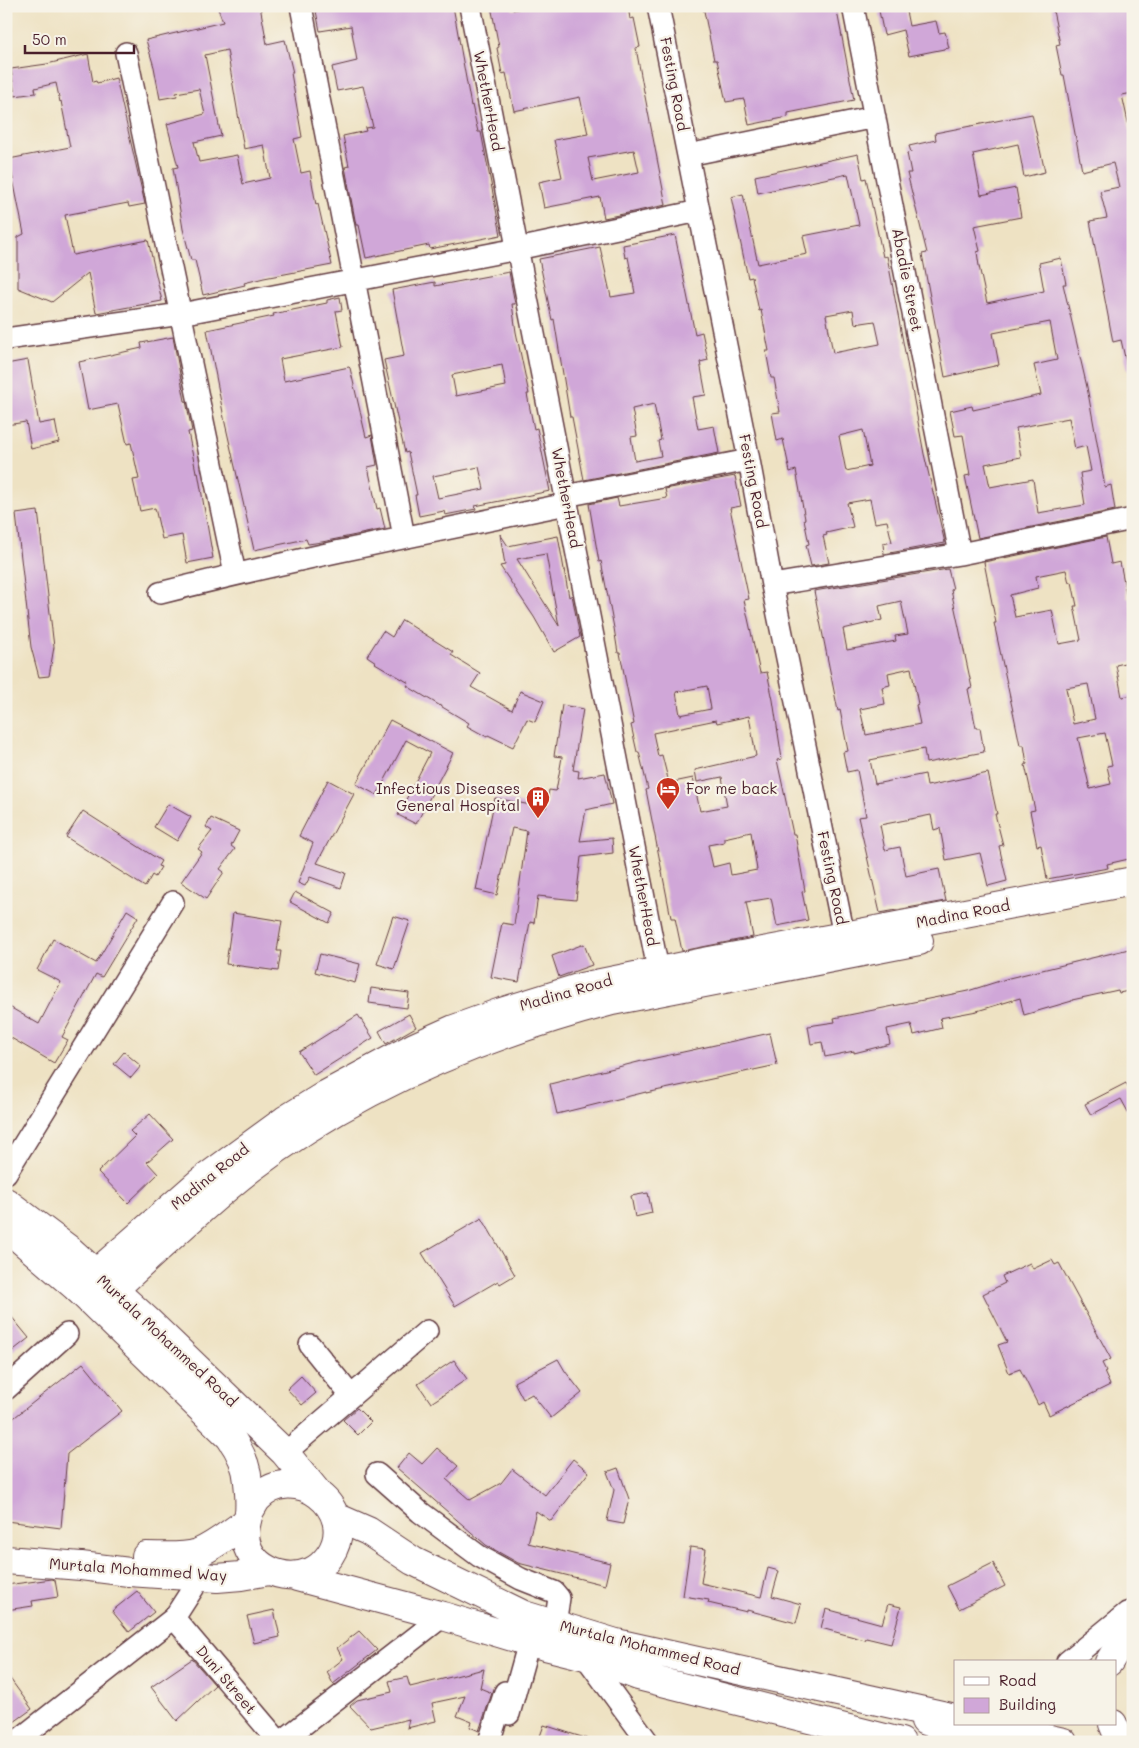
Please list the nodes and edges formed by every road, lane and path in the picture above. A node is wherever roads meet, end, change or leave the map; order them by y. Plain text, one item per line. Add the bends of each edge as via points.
1 (301, 6) edge
2 (470, 6) edge
3 (658, 6) edge
4 (853, 6) edge
5 (126, 53) dead end
6 (875, 117) junction
7 (688, 155) junction
8 (699, 211) junction
9 (517, 249) junction
10 (355, 280) junction
11 (181, 314) junction
12 (6, 339) edge
13 (749, 460) junction
14 (566, 500) junction
15 (1133, 519) edge
16 (404, 537) junction
17 (960, 554) junction
18 (235, 574) junction
19 (772, 585) junction
20 (160, 593) dead end
21 (1133, 881) edge
22 (1133, 900) edge
23 (173, 902) dead end
24 (1033, 909) junction
25 (846, 946) junction
26 (660, 981) junction
27 (6, 1173) edge
28 (6, 1202) edge
29 (6, 1227) edge
30 (96, 1290) junction
31 (427, 1331) dead end
32 (67, 1334) dead end
33 (310, 1345) dead end
34 (6, 1389) edge
35 (351, 1396) junction
36 (285, 1453) junction
37 (377, 1474) dead end
38 (317, 1492) junction
39 (247, 1517) junction
40 (336, 1517) junction
41 (6, 1542) edge
42 (479, 1556) junction
43 (6, 1560) edge
44 (269, 1571) junction
45 (201, 1576) junction
46 (297, 1576) junction
47 (463, 1586) junction
48 (1133, 1611) edge
49 (443, 1616) junction
50 (174, 1618) junction
51 (555, 1625) junction
52 (1133, 1633) edge
53 (529, 1642) junction
54 (585, 1656) junction
55 (1069, 1660) edge
56 (1111, 1660) edge
57 (738, 1670) junction
58 (519, 1677) junction
59 (736, 1699) junction
60 (808, 1701) junction
61 (509, 1714) dead end
62 (954, 1718) edge
63 (992, 1726) edge
64 (1113, 1726) edge
65 (16, 1742) edge
66 (280, 1742) edge
67 (489, 1742) edge
68 (648, 1742) edge
69 (901, 1742) edge
70 (952, 1742) edge
71 (1018, 1742) edge
72 (1063, 1742) edge
73 (1124, 1742) edge

1 - 10 street
2 - 9 street, WhetherHead
3 - 7 street, Festing Road
4 - 6 street, Abadie Street
5 - 11 street
6 - 7 street
6 - 17 street, Abadie Street
7 - 8 street, Festing Road
8 - 9 street
8 - 13 street, Festing Road
9 - 10 street
9 - 14 street, WhetherHead
10 - 11 street
10 - 16 street
11 - 12 street
11 - 18 street
13 - 14 street
13 - 19 street, Festing Road
14 - 16 street
14 - 26 street, WhetherHead
15 - 17 street
16 - 18 street
17 - 19 street
18 - 20 street
19 - 25 street, Festing Road
21 - 24 main road, Madina Road
22 - 24 main road, Madina Road
23 - 27 street
24 - 25 main road, Madina Road
25 - 26 main road, Madina Road
26 - 30 main road, Madina Road via 516,1029 421,1067 357,1100 251,1168
28 - 30 main road, Murtala Mohammed Road via 40,1226
29 - 30 main road, Murtala Mohammed Road
30 - 36 main road, Murtala Mohammed Road
30 - 39 main road, Murtala Mohammed Road via 239,1450 248,1481
31 - 35 street
32 - 34 street
33 - 35 street
35 - 36 street
36 - 38 main road, Murtala Mohammed Road
37 - 42 street via 420,1512
38 - 39 main road via 286,1484 271,1489 258,1498
38 - 40 main road
39 - 41 main road, Murtala Mohammed Way via 212,1546 177,1557 132,1556
39 - 44 main road via 245,1537 250,1551
40 - 46 main road via 338,1533 334,1549 312,1572
40 - 47 main road, Murtala Mohammed Road via 368,1531 413,1561
42 - 47 street
42 - 51 street via 521,1579 554,1592 559,1598
43 - 45 main road, Murtala Mohammed Way
44 - 45 main road, Murtala Mohammed Way via 217,1578
44 - 46 main road via 280,1576
45 - 50 street
46 - 49 main road, Murtala Mohammed Road
47 - 51 main road, Murtala Mohammed Road via 524,1615
48 - 55 street
49 - 53 main road, Murtala Mohammed Road
49 - 66 street
50 - 65 street
50 - 66 street, Duni Street
51 - 57 main road, Murtala Mohammed Road via 616,1643
52 - 56 main road
53 - 54 main road, Murtala Mohammed Road
53 - 58 street
54 - 59 main road, Murtala Mohammed Road via 638,1676
54 - 68 street
57 - 60 main road
57 - 62 main road, Murtala Mohammed Road
58 - 61 street
58 - 67 street via 506,1689
59 - 60 main road
59 - 69 main road, Murtala Mohammed Road
60 - 70 main road
60 - 71 main road
63 - 72 main road
64 - 73 main road

